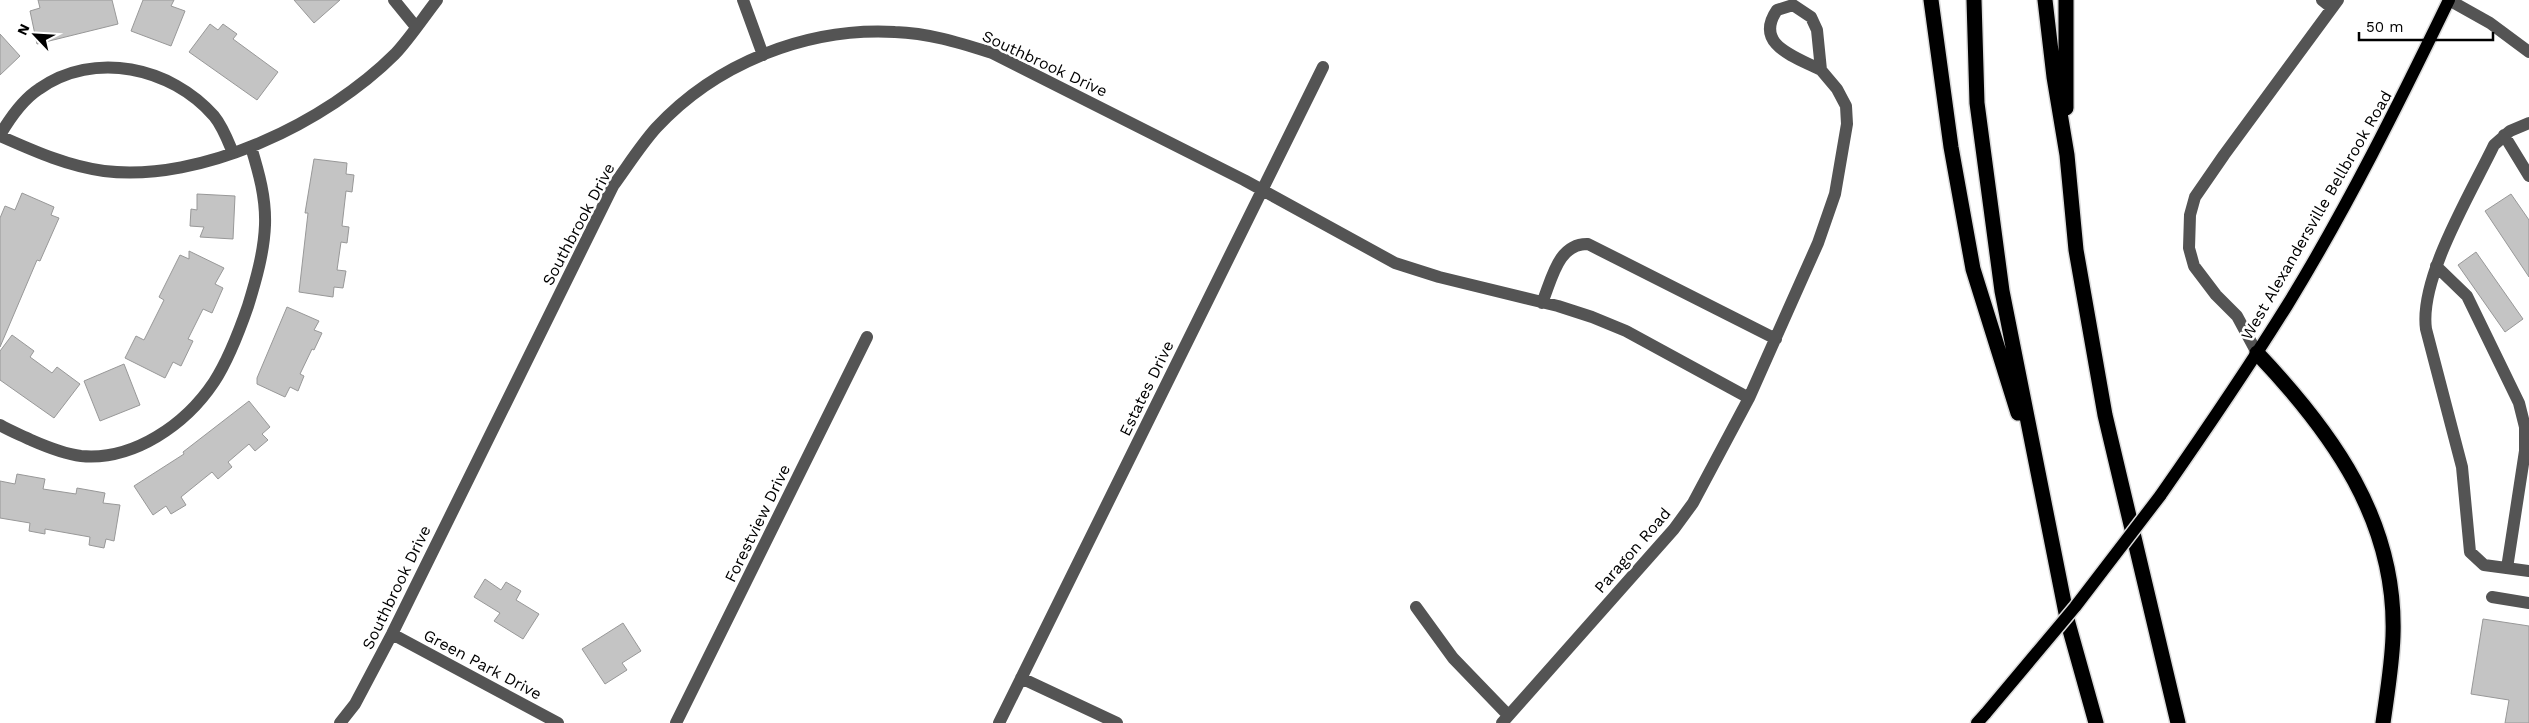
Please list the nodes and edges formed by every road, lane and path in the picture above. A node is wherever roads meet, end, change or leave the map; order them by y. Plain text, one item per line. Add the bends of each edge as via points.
1 (394, 0) edge
2 (437, 0) edge
3 (743, 0) edge
4 (1931, 0) edge
5 (1974, 0) edge
6 (2045, 0) edge
7 (2066, 0) edge
8 (2449, 0) edge
9 (2331, 2) edge
10 (416, 26) junction
11 (2529, 52) edge
12 (763, 55) junction
13 (1323, 68) dead end
14 (1821, 70) junction
15 (2529, 123) edge
16 (2504, 135) junction
17 (0, 136) edge
18 (251, 147) junction
19 (233, 153) junction
20 (2066, 155) junction
21 (2529, 176) edge
22 (1261, 189) junction
23 (2436, 266) junction
24 (1542, 303) junction
25 (867, 337) dead end
26 (1776, 339) junction
27 (2256, 353) junction
28 (1749, 398) junction
29 (0, 426) edge
30 (2041, 491) junction
31 (2508, 568) junction
32 (2529, 572) edge
33 (2492, 598) dead end
34 (2529, 603) edge
35 (1416, 607) dead end
36 (392, 634) junction
37 (1021, 678) junction
38 (1981, 718) edge
39 (1505, 719) edge
40 (340, 723) edge
41 (558, 723) edge
42 (676, 723) edge
43 (999, 723) edge
44 (1117, 723) edge
45 (2096, 723) edge
46 (2178, 723) edge
47 (2383, 723) edge

1 - 10 street
2 - 10 street
3 - 12 street
4 - 30 highway via 1973,269
5 - 30 highway via 1977,103 2002,291
6 - 20 highway
7 - 20 highway
8 - 11 street via 2490,23
8 - 27 main road, West Alexandersville Bellbrook Road via 2361,174
9 - 27 street via 2195,197 2190,215 2188,248 2194,266 2237,316
10 - 18 street via 393,55 368,78 328,107
12 - 22 street, Southbrook Drive via 827,36 864,32 927,35 959,42 992,53 1057,84
12 - 36 street, Southbrook Drive via 744,62 680,106 656,128 613,186
13 - 22 street, Estates Drive
14 - 14 street via 1817,30 1811,17 1793,5 1777,10 1769,25 1776,44
14 - 26 street, Paragon Road via 1846,106 1848,124 1830,210
15 - 16 street
16 - 21 street
16 - 23 street via 2494,145
17 - 19 street via 45,156 105,171 164,169
17 - 19 street via 28,98 54,79 72,72 116,67 147,73 174,84 193,97 214,116
18 - 19 street
18 - 29 street via 260,173 265,225 254,287 227,361 191,410 146,442 123,453 103,456 69,454
20 - 46 highway via 2076,250 2105,415
22 - 24 street, Southbrook Drive via 1396,263
22 - 37 street, Estates Drive
23 - 31 street via 2466,296 2519,403 2526,427
23 - 31 street via 2425,300 2425,325 2463,476 2469,548 2482,564
24 - 26 street via 1559,261 1567,250 1577,244 1588,244
24 - 28 street, Southbrook Drive via 1592,317 1626,331
25 - 42 street, Forestview Drive
26 - 28 street, Paragon Road
27 - 38 main road, West Alexandersville Bellbrook Road, bridge via 2160,496 2076,607
27 - 47 highway via 2292,390 2334,445 2350,469 2370,513 2385,558 2392,601 2391,672
28 - 39 street, Paragon Road via 1693,503 1674,528
30 - 45 highway via 2068,623
31 - 32 street
33 - 34 street
35 - 39 street via 1453,658
36 - 40 street, Southbrook Drive via 355,704
36 - 41 street, Green Park Drive
37 - 43 street, Estates Drive
37 - 44 street

